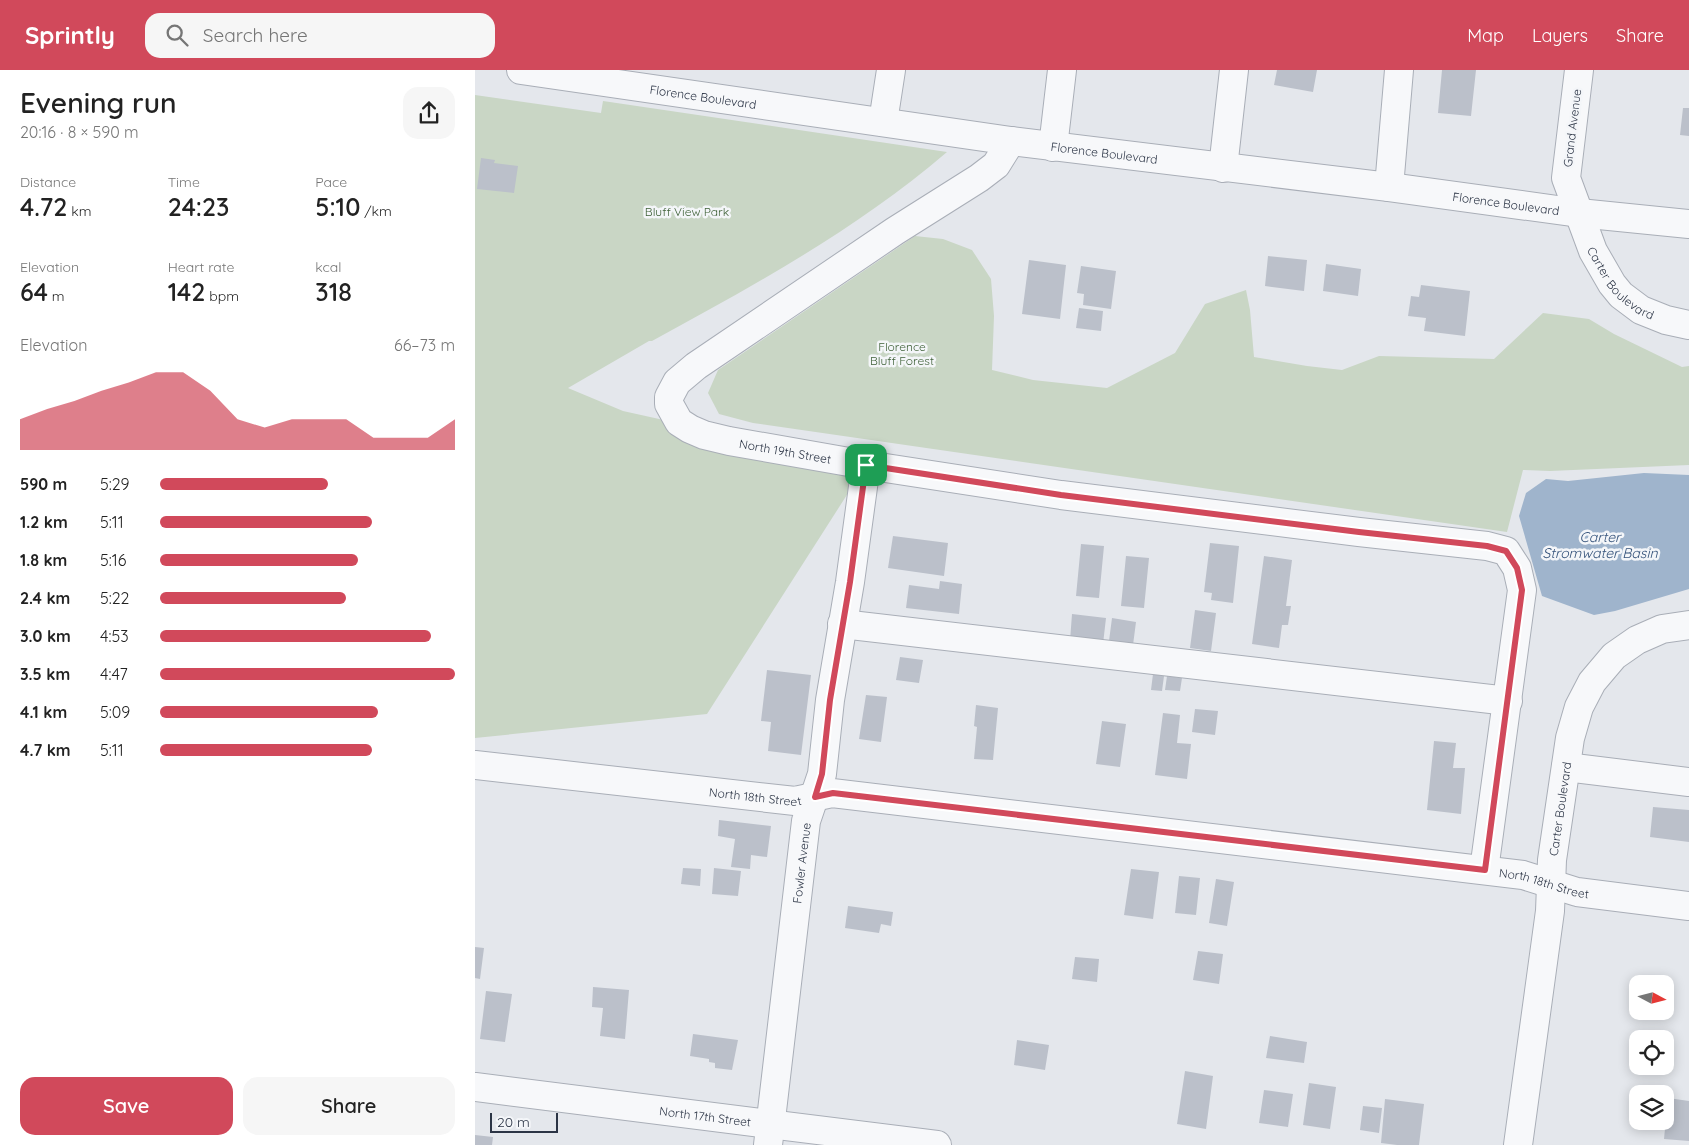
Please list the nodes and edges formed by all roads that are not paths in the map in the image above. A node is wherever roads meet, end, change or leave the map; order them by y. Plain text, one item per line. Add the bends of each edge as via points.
1 (521, 70) edge
2 (891, 70) edge
3 (1062, 70) edge
4 (1234, 70) edge
5 (1399, 70) edge
6 (1579, 70) edge
7 (883, 122) junction
8 (1011, 141) junction
9 (1053, 147) junction
10 (1223, 168) junction
11 (1389, 187) junction
12 (1579, 213) junction
13 (1689, 224) edge
14 (1689, 325) edge
15 (866, 465) junction
16 (841, 624) junction
17 (1689, 625) edge
18 (1507, 701) junction
19 (475, 765) edge
20 (1566, 767) junction
21 (1689, 782) edge
22 (815, 797) junction
23 (1485, 870) junction
24 (1552, 884) junction
25 (1689, 906) edge
26 (475, 1088) edge
27 (770, 1135) edge
28 (937, 1145) edge
29 (1518, 1145) edge

1 - 7 street, Florence Boulevard
2 - 7 street
3 - 9 street
4 - 10 street
5 - 11 street
6 - 12 street, Grand Avenue via 1566,178
7 - 8 street, Florence Boulevard
8 - 9 street, Florence Boulevard
8 - 15 street, North 19th Street via 995,165 979,178 696,366 677,382 669,397 669,404 679,422 704,436
9 - 10 street, Florence Boulevard
10 - 11 street, Florence Boulevard
11 - 12 street, Florence Boulevard
12 - 13 street, Florence Boulevard
12 - 14 street, Carter Boulevard via 1593,251 1621,295 1641,310
15 - 16 street, Fowler Avenue
15 - 18 street, North 19th Street via 1061,495 1487,546 1506,551 1517,568 1522,590
16 - 18 street
16 - 22 street, Fowler Avenue via 822,774
17 - 20 street, Carter Boulevard via 1662,629 1637,640 1606,664 1579,707
18 - 23 street
19 - 22 street, North 18th Street via 795,801
20 - 21 street
20 - 24 street, Carter Boulevard
22 - 23 street, North 18th Street via 833,793
22 - 27 street, Fowler Avenue via 806,821
23 - 24 street, North 18th Street via 1523,875
24 - 25 street, North 18th Street via 1577,892
24 - 29 street, Carter Boulevard
26 - 27 street, North 17th Street
27 - 28 street, North 17th Street

